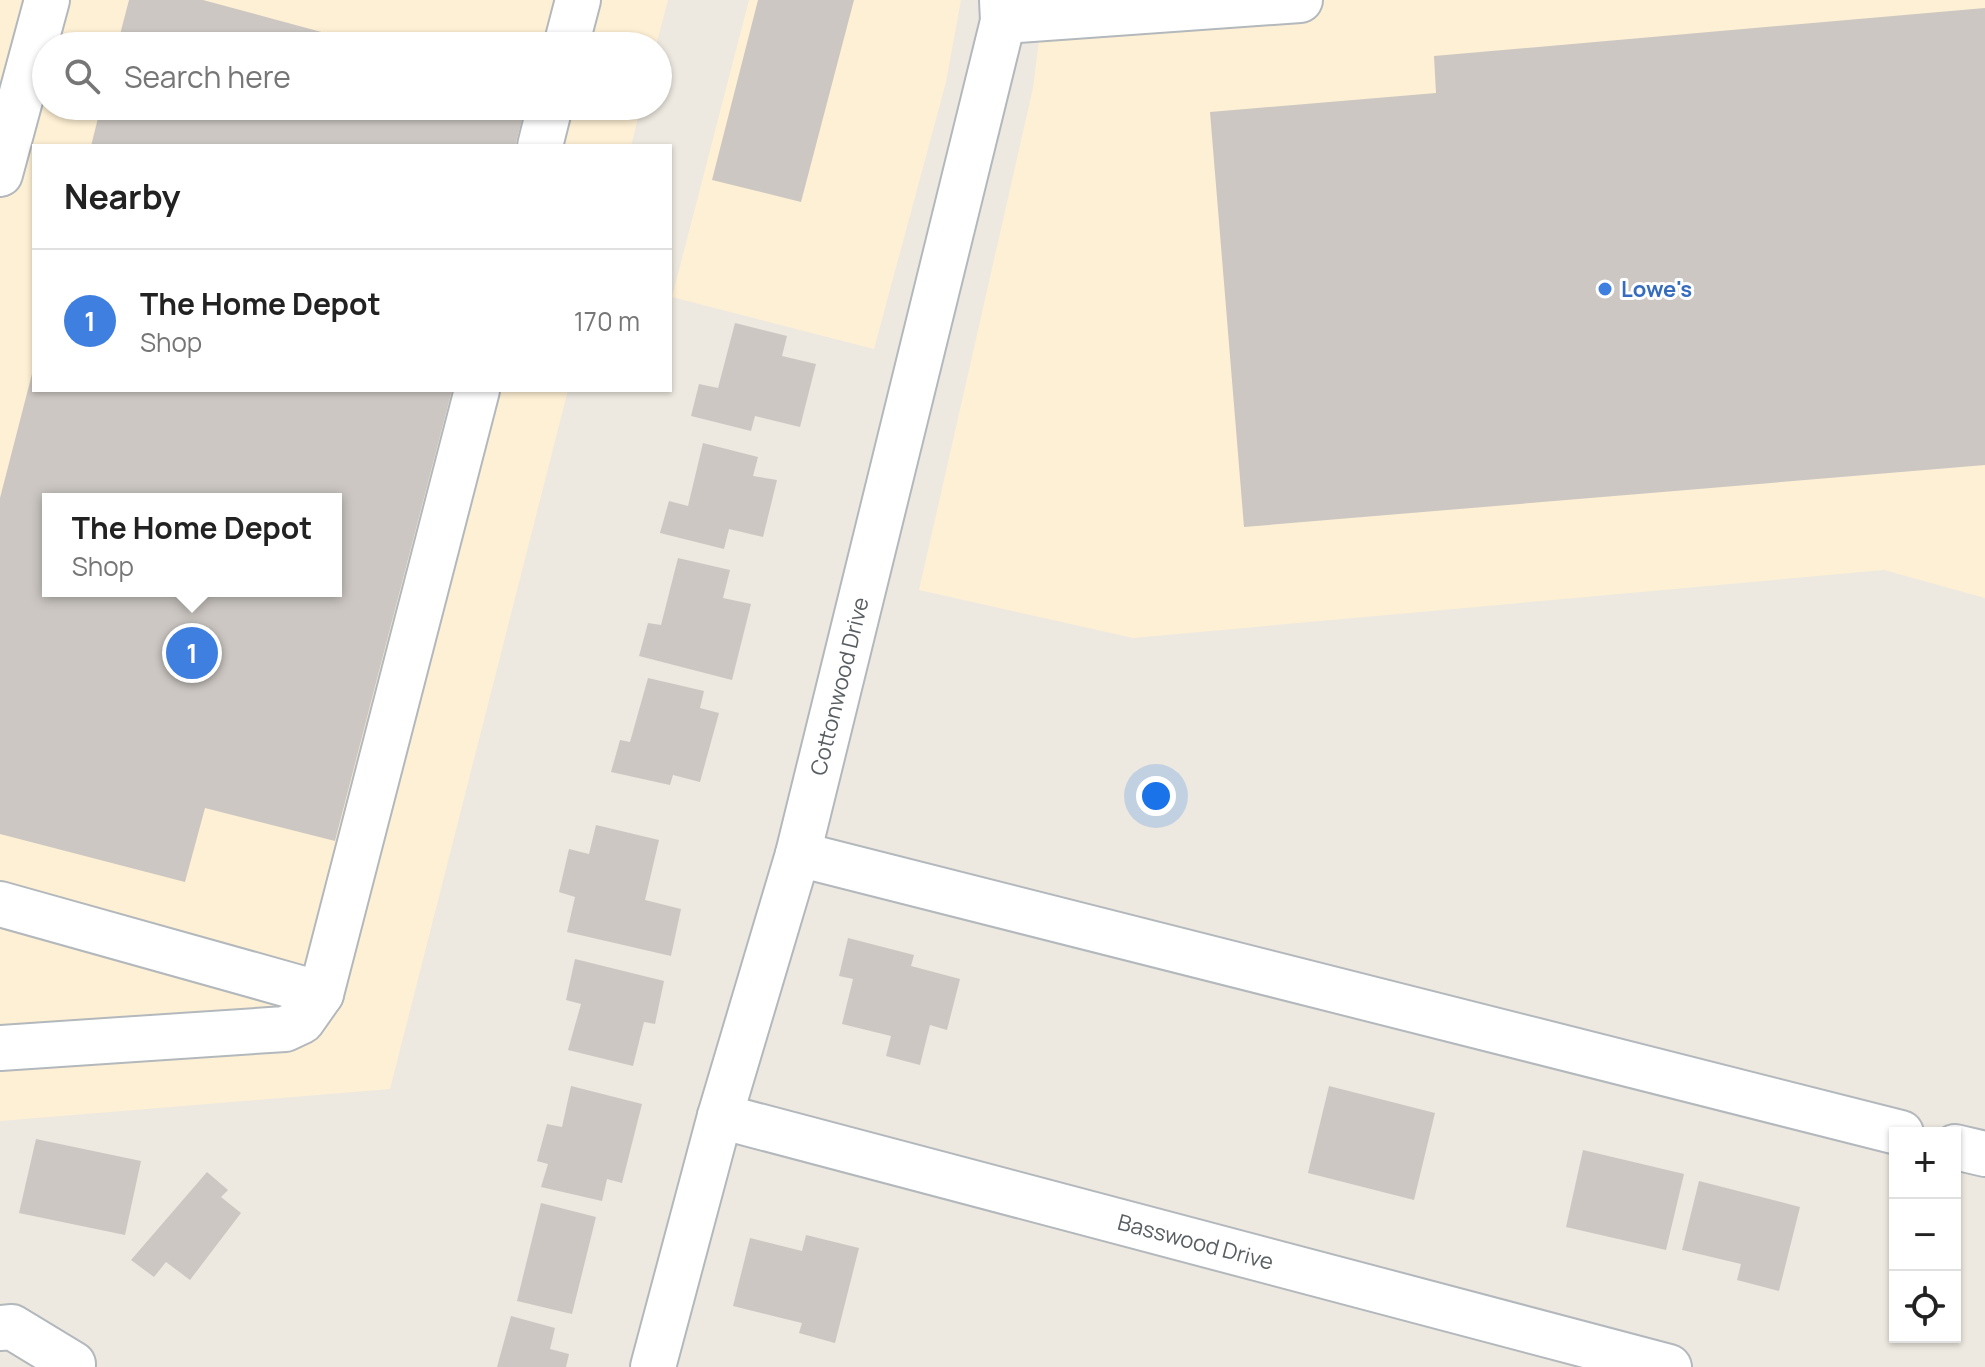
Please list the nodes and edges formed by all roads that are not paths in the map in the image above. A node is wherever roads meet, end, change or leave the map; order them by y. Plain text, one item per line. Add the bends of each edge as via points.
1 (47, 0) edge
2 (578, 0) edge
3 (1300, 0) edge
4 (1002, 11) edge
5 (38, 32) edge
6 (570, 32) edge
7 (32, 56) edge
8 (546, 120) edge
9 (540, 144) edge
10 (0, 174) edge
11 (476, 392) edge
12 (798, 854) junction
13 (0, 904) edge
14 (321, 994) junction
15 (0, 1048) edge
16 (720, 1116) junction
17 (1889, 1130) edge
18 (1961, 1148) edge
19 (1985, 1154) edge
20 (0, 1328) edge
21 (72, 1367) edge
22 (653, 1367) edge
23 (1669, 1367) edge

1 - 5 street
2 - 6 street
3 - 4 street
4 - 12 street, Cottonwood Drive
7 - 10 street
8 - 9 street
11 - 14 street
12 - 16 street, Cottonwood Drive
12 - 17 street
13 - 14 street
14 - 15 street via 302,1021 285,1029
16 - 22 street, Cottonwood Drive
16 - 23 street, Basswood Drive
18 - 19 street
20 - 21 street via 12,1327

